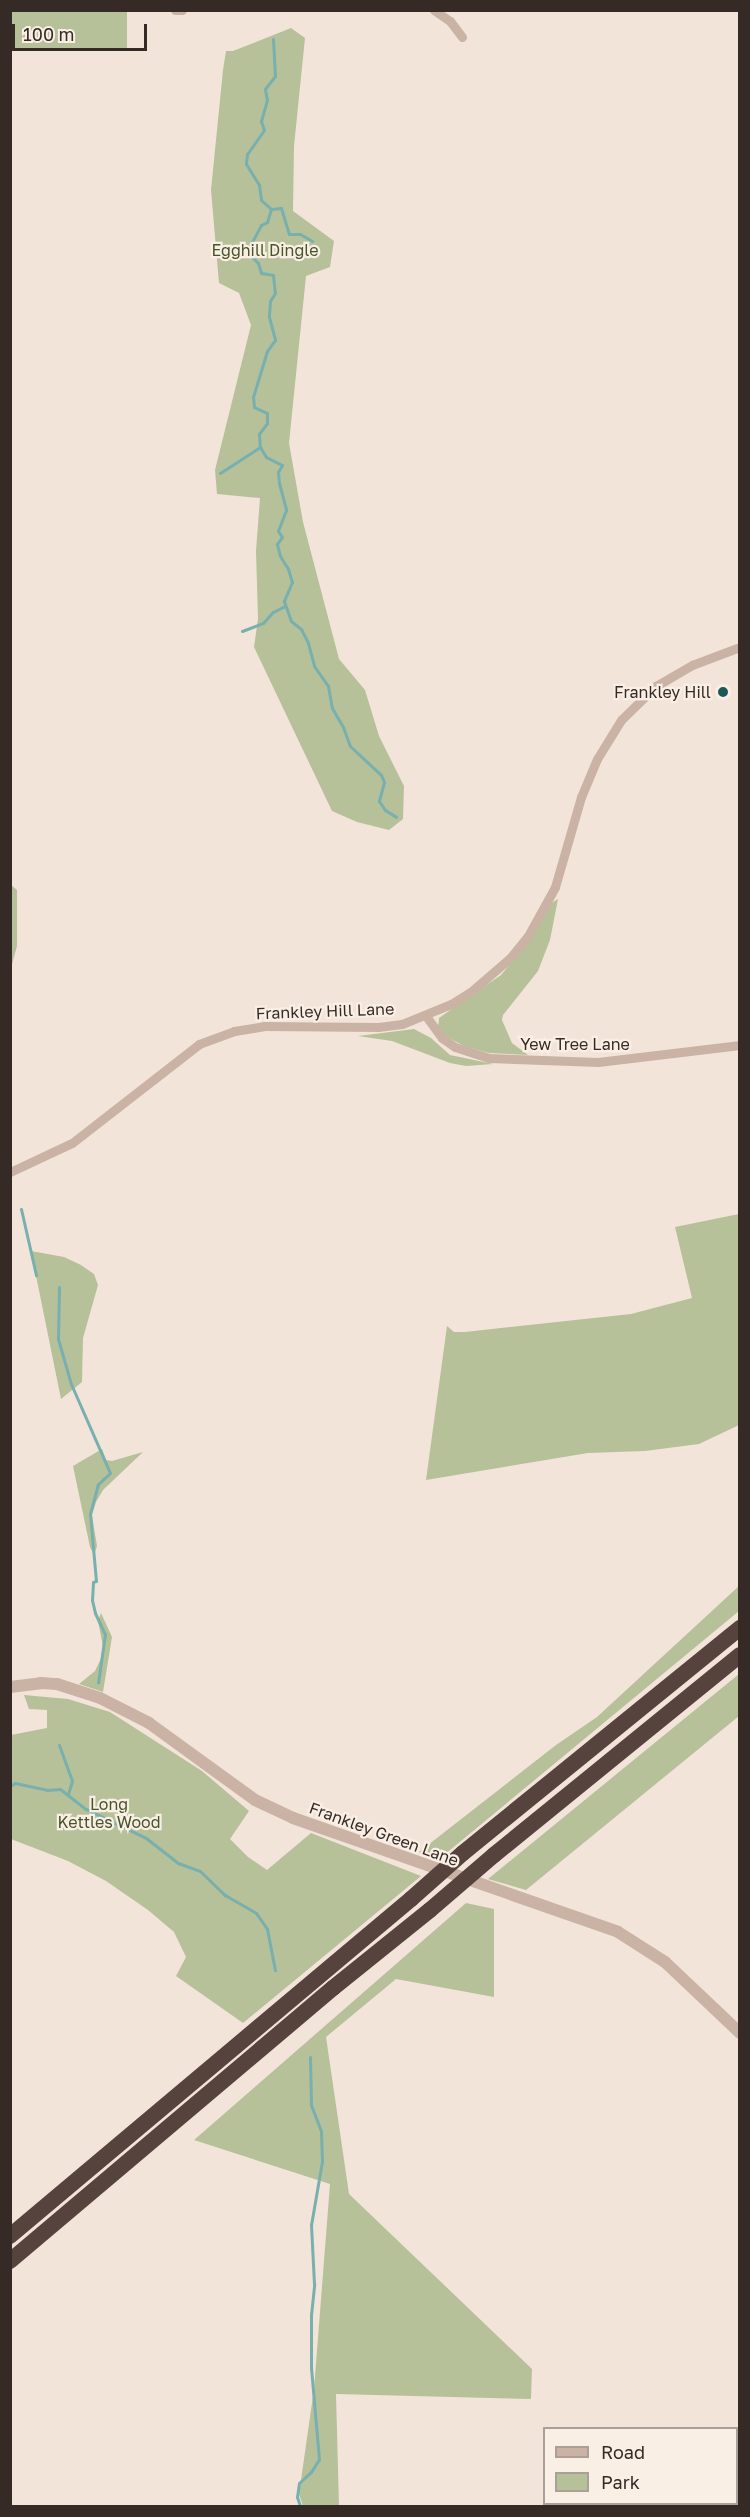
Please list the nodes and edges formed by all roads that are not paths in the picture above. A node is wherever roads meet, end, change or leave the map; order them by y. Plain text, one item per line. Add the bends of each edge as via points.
1 (175, 10) edge
2 (182, 10) edge
3 (434, 10) edge
4 (462, 38) dead end
5 (740, 647) edge
6 (426, 1016) junction
7 (740, 1045) edge
8 (10, 1172) edge
9 (740, 1628) edge
10 (740, 1655) edge
11 (10, 1687) edge
12 (740, 2033) edge
13 (10, 2236) edge
14 (10, 2261) edge

1 - 2 street
3 - 4 street via 450,21
5 - 6 street, Frankley Hill Lane via 692,665 656,686 621,720 580,797 555,887 528,936 510,958 473,990
6 - 7 street, Yew Tree Lane via 442,1038 455,1047 489,1058 597,1062
6 - 8 street, Frankley Hill Lane via 378,1027 264,1026 234,1031 199,1044 72,1143
9 - 13 highway, bridge via 463,1853
10 - 14 highway, bridge via 270,2040
11 - 12 street, Frankley Green Lane via 57,1684 100,1698 148,1722 216,1774 292,1818 618,1932 665,1962

